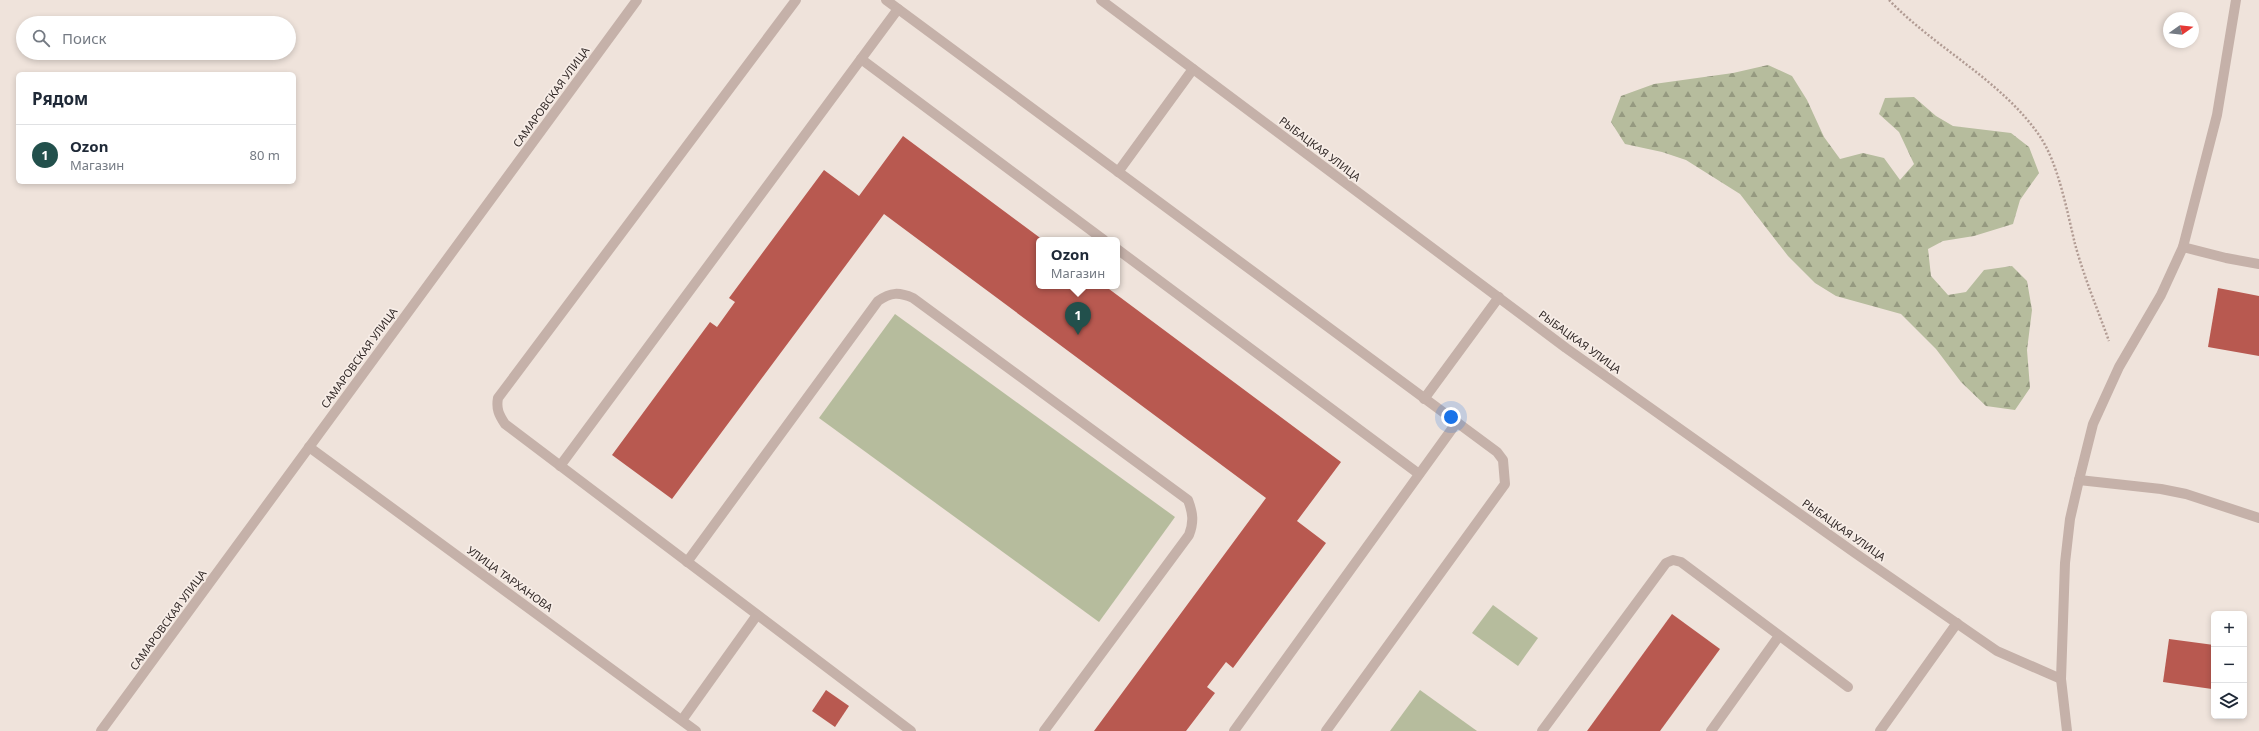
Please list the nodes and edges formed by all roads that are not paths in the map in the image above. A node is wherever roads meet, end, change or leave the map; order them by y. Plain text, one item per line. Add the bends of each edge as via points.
1 (637, 0) edge
2 (796, 0) edge
3 (886, 0) edge
4 (1101, 0) edge
5 (2236, 0) edge
6 (898, 9) junction
7 (861, 59) junction
8 (1193, 69) junction
9 (1118, 172) junction
10 (1100, 237) edge
11 (2183, 247) junction
12 (1120, 251) edge
13 (2259, 264) edge
14 (1498, 297) junction
15 (1424, 398) junction
16 (1457, 422) junction
17 (309, 447) junction
18 (560, 466) junction
19 (1420, 474) junction
20 (2078, 480) junction
21 (2259, 518) edge
22 (687, 562) junction
23 (757, 615) junction
24 (1957, 623) junction
25 (1779, 636) junction
26 (2061, 679) junction
27 (1848, 687) dead end
28 (682, 720) junction
29 (101, 731) edge
30 (696, 731) edge
31 (910, 731) edge
32 (1044, 731) edge
33 (1234, 731) edge
34 (1326, 731) edge
35 (1542, 731) edge
36 (1711, 731) edge
37 (1880, 731) edge
38 (2067, 731) edge

1 - 17 street, САМАРОВСКАЯ УЛИЦА
2 - 18 street via 498,398 496,406 505,424
3 - 6 street
4 - 8 street, РЫБАЦКАЯ УЛИЦА
5 - 11 street via 2216,115
6 - 7 street
6 - 9 street
7 - 10 street
7 - 18 street
8 - 9 street
8 - 14 street, РЫБАЦКАЯ УЛИЦА
9 - 15 street
11 - 13 street
11 - 20 street via 2161,295 2119,367 2093,424
12 - 19 street
14 - 15 street
14 - 24 street, РЫБАЦКАЯ УЛИЦА via 1598,371
15 - 16 street
16 - 19 street
16 - 34 street via 1497,452 1502,460 1505,484
17 - 28 street, УЛИЦА ТАРХАНОВА
17 - 29 street, САМАРОВСКАЯ УЛИЦА
18 - 22 street
19 - 33 street
20 - 21 street via 2186,494
20 - 26 street via 2065,563
22 - 23 street
22 - 32 street via 878,301 889,294 900,293 913,298 1188,500 1192,511 1193,524 1189,535
23 - 28 street
23 - 31 street
24 - 26 street, РЫБАЦКАЯ УЛИЦА via 1997,651
24 - 37 street
25 - 27 street
25 - 35 street via 1681,562 1674,560 1666,563
25 - 36 street
26 - 38 street
28 - 30 street, УЛИЦА ТАРХАНОВА

